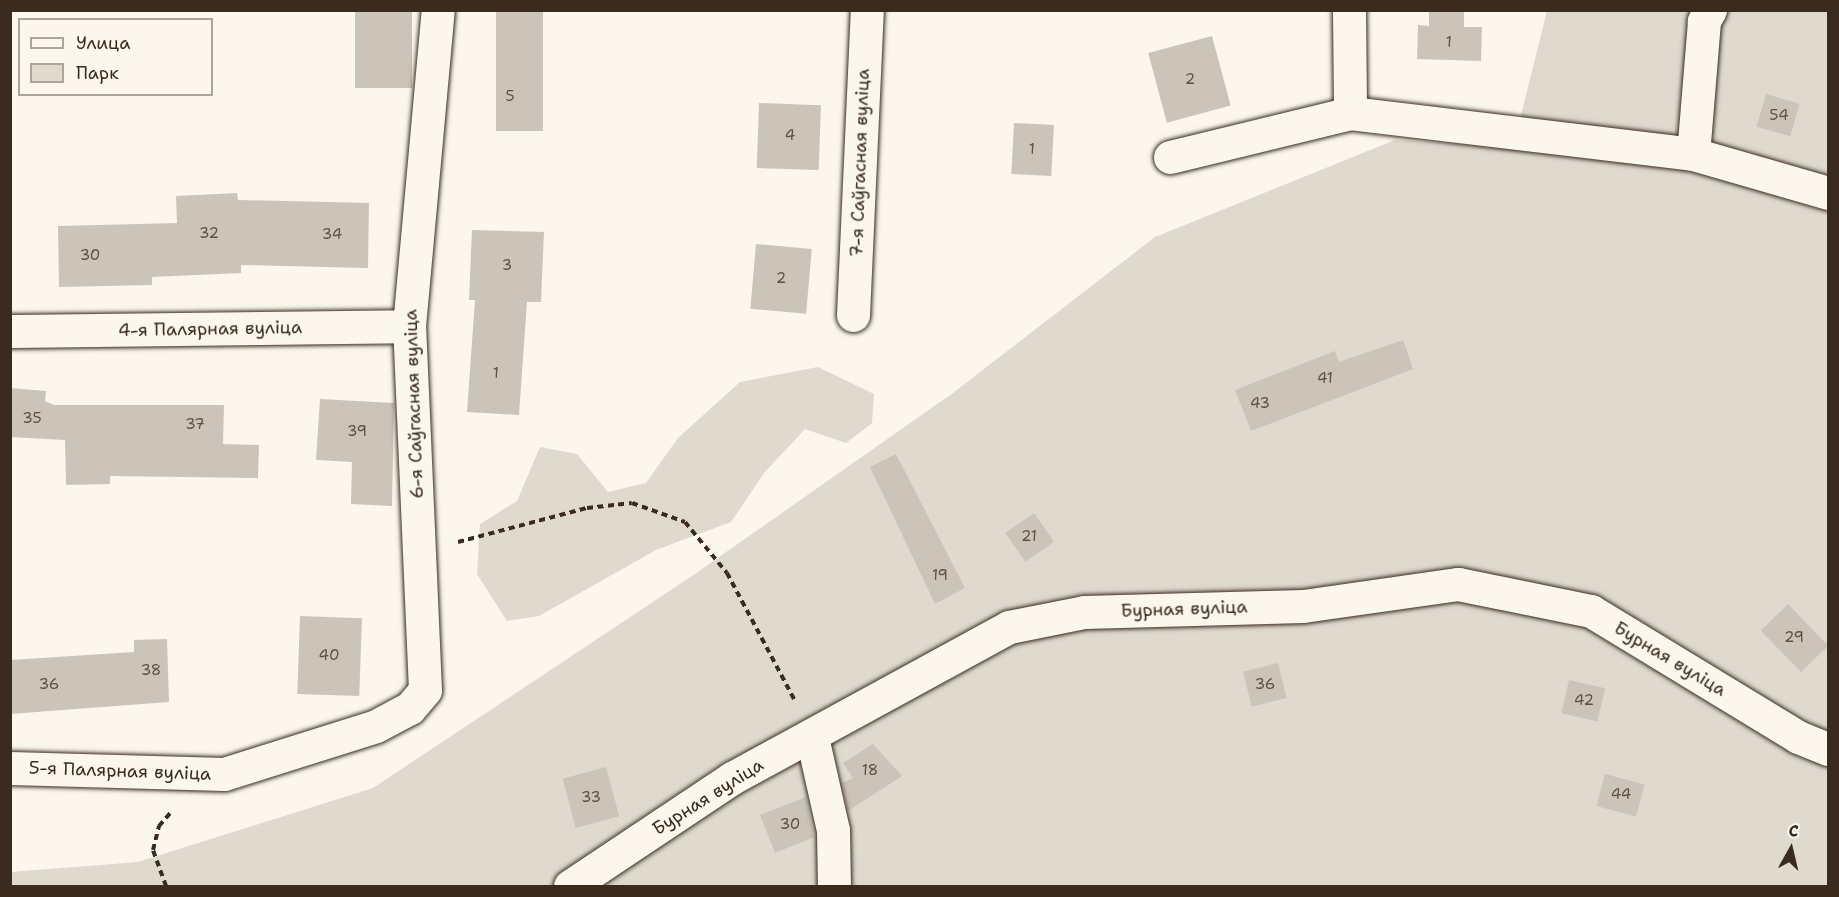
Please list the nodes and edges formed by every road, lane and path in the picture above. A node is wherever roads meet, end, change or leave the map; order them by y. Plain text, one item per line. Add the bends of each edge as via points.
1 (438, 10) edge
2 (867, 10) edge
3 (1349, 10) edge
4 (1710, 10) edge
5 (1350, 113) junction
6 (1693, 154) junction
7 (1170, 157) dead end
8 (1828, 194) edge
9 (854, 315) dead end
10 (409, 326) junction
11 (10, 331) edge
12 (449, 545) dead end
13 (425, 690) joint
14 (812, 737) junction
15 (1828, 749) edge
16 (10, 768) edge
17 (206, 774) junction
18 (166, 886) edge
19 (570, 886) edge
20 (834, 886) edge

1 - 10 street, 6-я Саўгасная вуліца
2 - 9 street, 7-я Саўгасная вуліца
3 - 5 street
4 - 6 street via 1704,21
5 - 6 street
5 - 7 street
6 - 8 street
10 - 11 street, 4-я Палярная вуліца
10 - 13 street, 6-я Саўгасная вуліца
12 - 14 path via 610,505 632,503 685,522 727,573
13 - 17 street, 5-я Палярная вуліца via 411,708 376,726 224,774
14 - 15 street, Бурная вуліца via 1009,627 1084,612 1302,606 1458,584 1591,611 1798,737
14 - 19 street, Бурная вуліца via 732,778
14 - 20 street via 833,830
16 - 17 street, 5-я Палярная вуліца
17 - 18 path via 159,826 153,850

